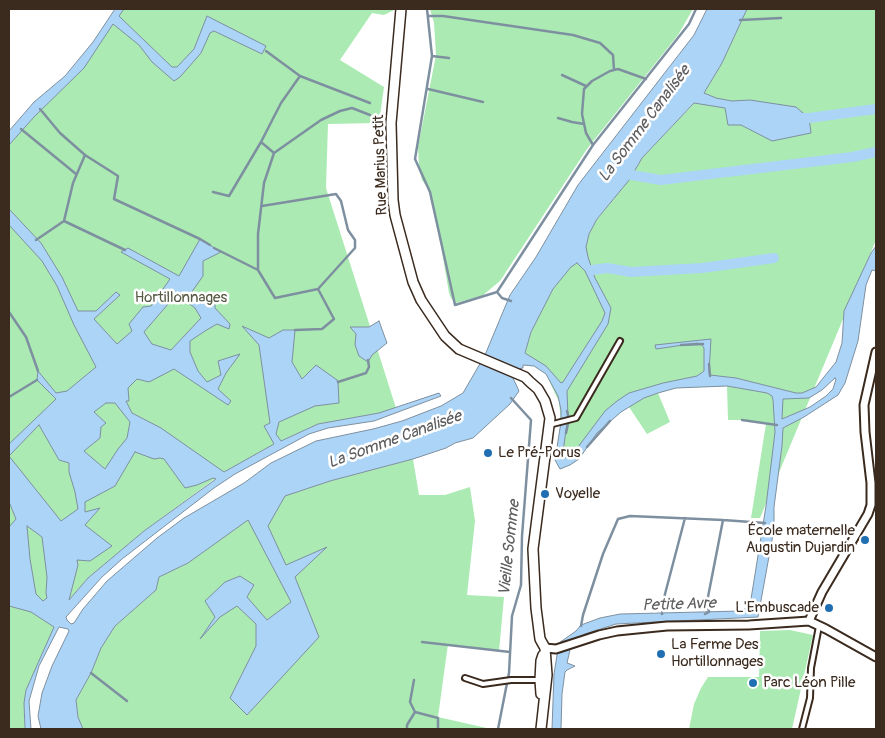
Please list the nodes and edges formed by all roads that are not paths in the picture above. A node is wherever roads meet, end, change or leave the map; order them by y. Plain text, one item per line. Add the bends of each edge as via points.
1 (401, 9) edge
2 (620, 340) dead end
3 (876, 352) edge
4 (553, 424) junction
5 (809, 622) junction
6 (819, 626) junction
7 (545, 648) junction
8 (876, 657) edge
9 (465, 678) dead end
10 (540, 680) junction
11 (542, 714) junction
12 (541, 729) edge
13 (802, 729) edge

1 - 4 street, Rue Marius Petit via 391,123 391,167 395,215 410,271 421,300 445,336 459,349 525,377 538,389
2 - 4 lane via 576,418
3 - 5 street via 864,405 871,505
4 - 7 street via 533,549 536,608 540,639
5 - 6 street
5 - 7 street via 617,630 556,649
6 - 8 street
6 - 13 lane via 811,668 810,698
7 - 10 street
7 - 11 street via 547,674
9 - 10 lane via 483,684
10 - 11 street
11 - 12 street

